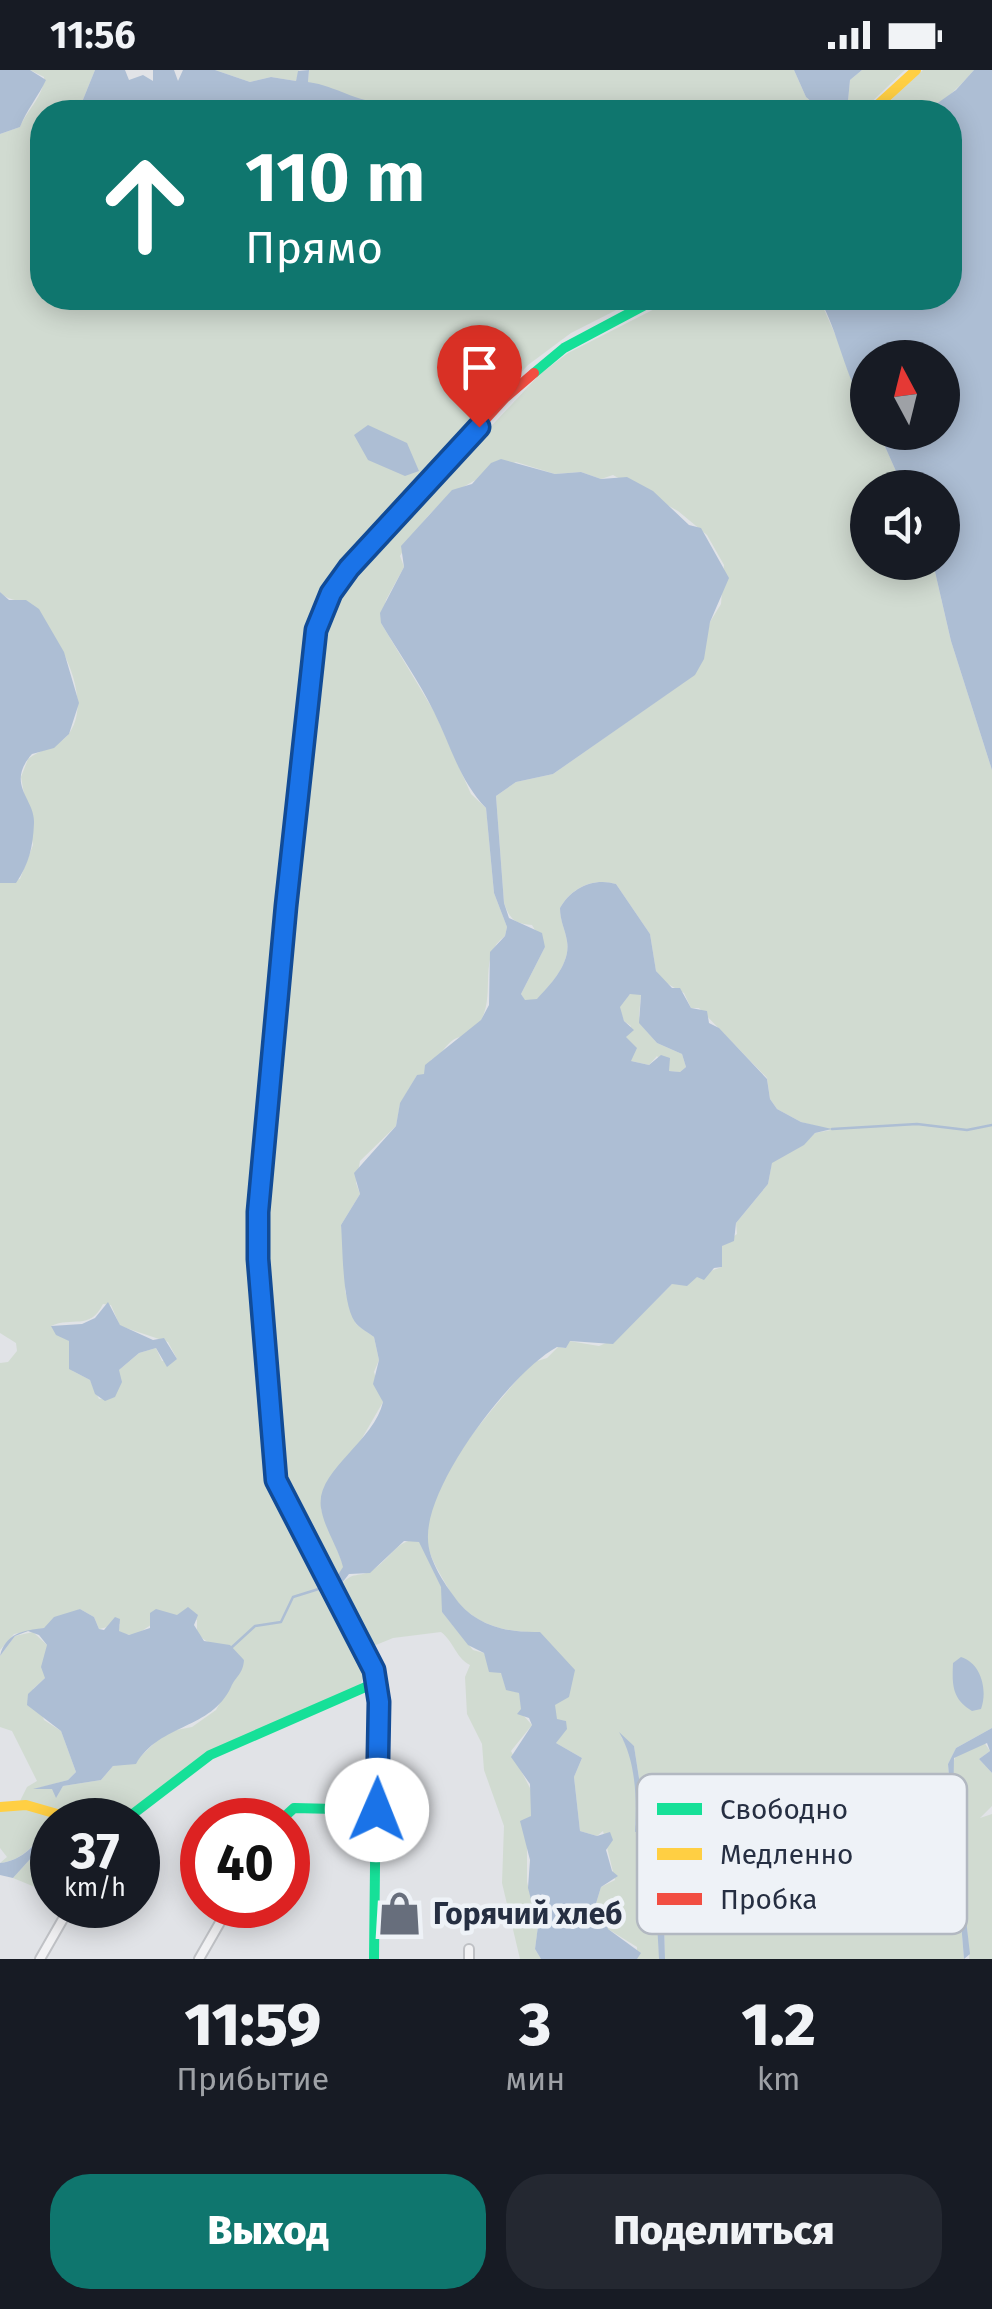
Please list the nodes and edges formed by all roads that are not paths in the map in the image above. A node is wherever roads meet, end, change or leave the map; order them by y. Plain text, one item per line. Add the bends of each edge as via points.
1 (916, 70) edge
2 (883, 100) edge
3 (634, 310) edge
4 (377, 1682) junction
5 (154, 1798) edge
6 (30, 1806) edge
7 (0, 1807) edge
8 (310, 1808) edge
9 (377, 1810) junction
10 (58, 1928) edge
11 (217, 1928) edge
12 (40, 1959) edge
13 (199, 1959) edge
14 (374, 1959) edge

1 - 2 main road
3 - 4 main road via 586,334 525,378 349,568 316,630 257,1236 276,1480
4 - 5 main road via 210,1755
4 - 9 main road
6 - 7 main road
8 - 9 main road
9 - 14 main road
10 - 12 street
11 - 13 street

